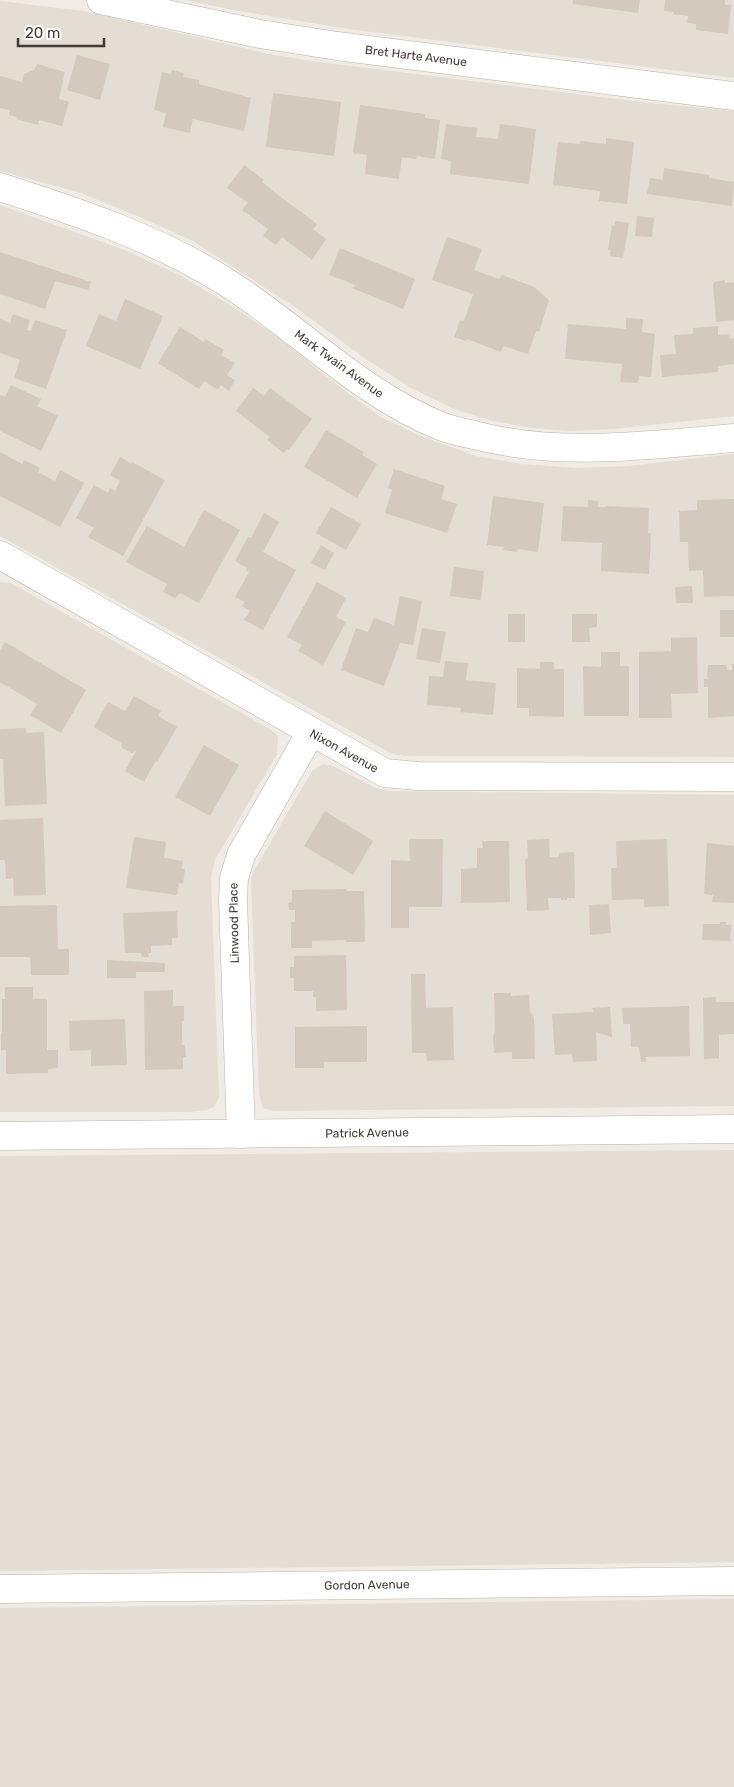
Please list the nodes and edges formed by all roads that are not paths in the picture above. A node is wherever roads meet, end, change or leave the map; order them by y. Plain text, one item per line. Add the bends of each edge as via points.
1 (101, 0) edge
2 (734, 96) edge
3 (0, 187) edge
4 (734, 438) edge
5 (0, 556) edge
6 (310, 732) junction
7 (734, 777) edge
8 (734, 1129) edge
9 (241, 1134) junction
10 (0, 1136) edge
11 (734, 1581) edge
12 (0, 1589) edge

1 - 2 street, Bret Harte Avenue via 260,34 337,46
3 - 4 street, Mark Twain Avenue via 97,220 184,258 257,303 366,386 399,407 444,428 498,440 572,448
5 - 6 street, Nixon Avenue
6 - 7 street, Nixon Avenue via 385,773 398,775
6 - 9 street, Linwood Place via 241,854 234,878 232,901
8 - 9 street, Patrick Avenue
9 - 10 street, Patrick Avenue
11 - 12 street, Gordon Avenue

